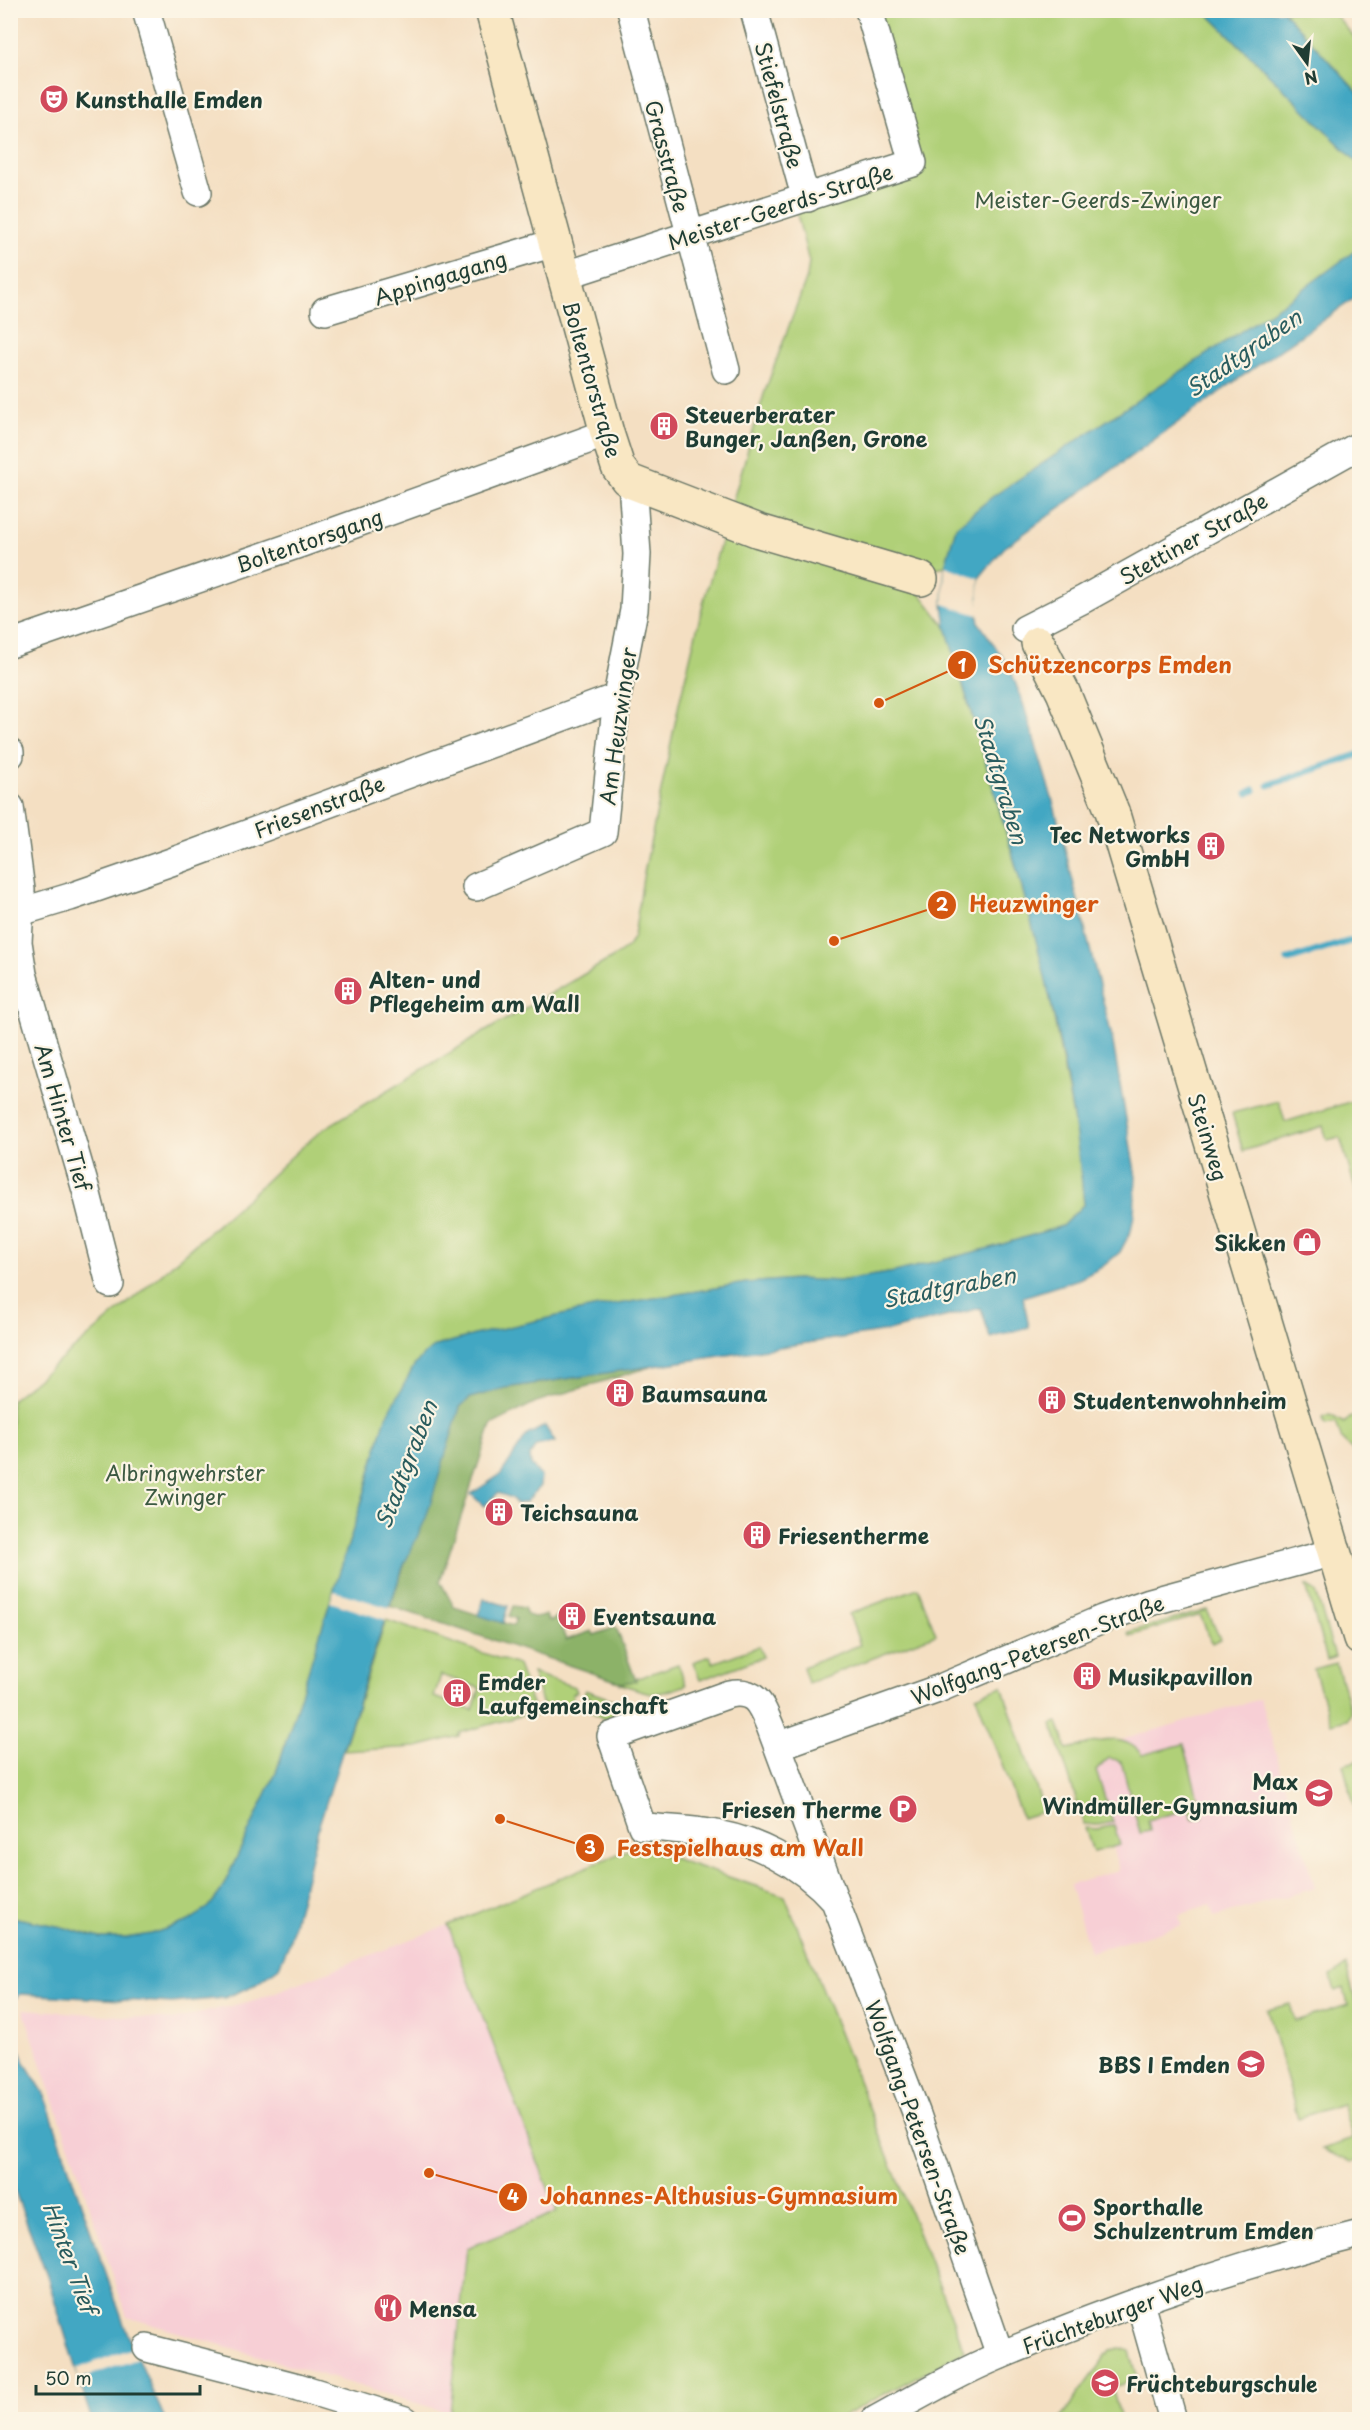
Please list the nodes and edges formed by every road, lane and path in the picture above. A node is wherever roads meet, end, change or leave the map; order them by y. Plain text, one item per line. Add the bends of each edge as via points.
1 (146, 10) edge
2 (492, 10) edge
3 (631, 10) edge
4 (754, 10) edge
5 (869, 10) edge
6 (198, 192) dead end
7 (808, 198) junction
8 (690, 236) junction
9 (554, 243) junction
10 (563, 276) junction
11 (325, 311) dead end
12 (726, 370) dead end
13 (607, 433) junction
14 (1359, 445) edge
15 (632, 482) junction
16 (921, 579) dead end
17 (1031, 636) joint
18 (10, 644) edge
19 (617, 696) junction
20 (10, 807) edge
21 (476, 886) dead end
22 (20, 912) junction
23 (110, 1284) dead end
24 (1334, 1552) junction
25 (1359, 1638) edge
26 (778, 1746) junction
27 (834, 1900) junction
28 (1359, 2234) edge
29 (1140, 2303) junction
30 (147, 2348) dead end
31 (1000, 2355) junction
32 (405, 2420) edge
33 (875, 2420) edge
34 (1173, 2420) edge

1 - 6 street
2 - 9 street, Boltentorstraße
3 - 8 street, Grasstraße
4 - 7 street, Stiefelstraße
5 - 7 street, Meister-Geerds-Straße via 913,163
7 - 8 street, Meister-Geerds-Straße
8 - 10 street, Meister-Geerds-Straße
8 - 12 street, Grasstraße
9 - 10 street, Boltentorstraße
9 - 11 street, Appingagang
10 - 13 street, Boltentorstraße
13 - 15 street, Boltentorstraße via 618,467
13 - 18 street, Boltentorsgang
14 - 17 street, Stettiner Straße via 1084,599
15 - 16 street, Boltentorstraße via 759,531
15 - 19 street, Am Heuzwinger via 637,555 634,610
17 - 24 street, Steinweg via 1064,692 1112,811
19 - 21 street, Am Heuzwinger via 603,832
19 - 22 street, Friesenstraße via 171,862
20 - 22 street, Am Hinter Tief via 21,890
22 - 23 street, Am Hinter Tief via 18,942 23,974
24 - 25 street, Steinweg
24 - 26 street, Wolfgang-Petersen-Straße via 1150,1602 938,1689
26 - 27 street, Wolfgang-Petersen-Straße
26 - 27 street, Wolfgang-Petersen-Straße via 760,1704 754,1697 739,1692 611,1736 642,1826 704,1832 770,1851 821,1885
27 - 31 street, Wolfgang-Petersen-Straße via 916,2112
28 - 29 street, Früchteburger Weg
29 - 31 street, Früchteburger Weg
29 - 34 street
30 - 32 street via 298,2387
31 - 33 street, Früchteburger Weg

